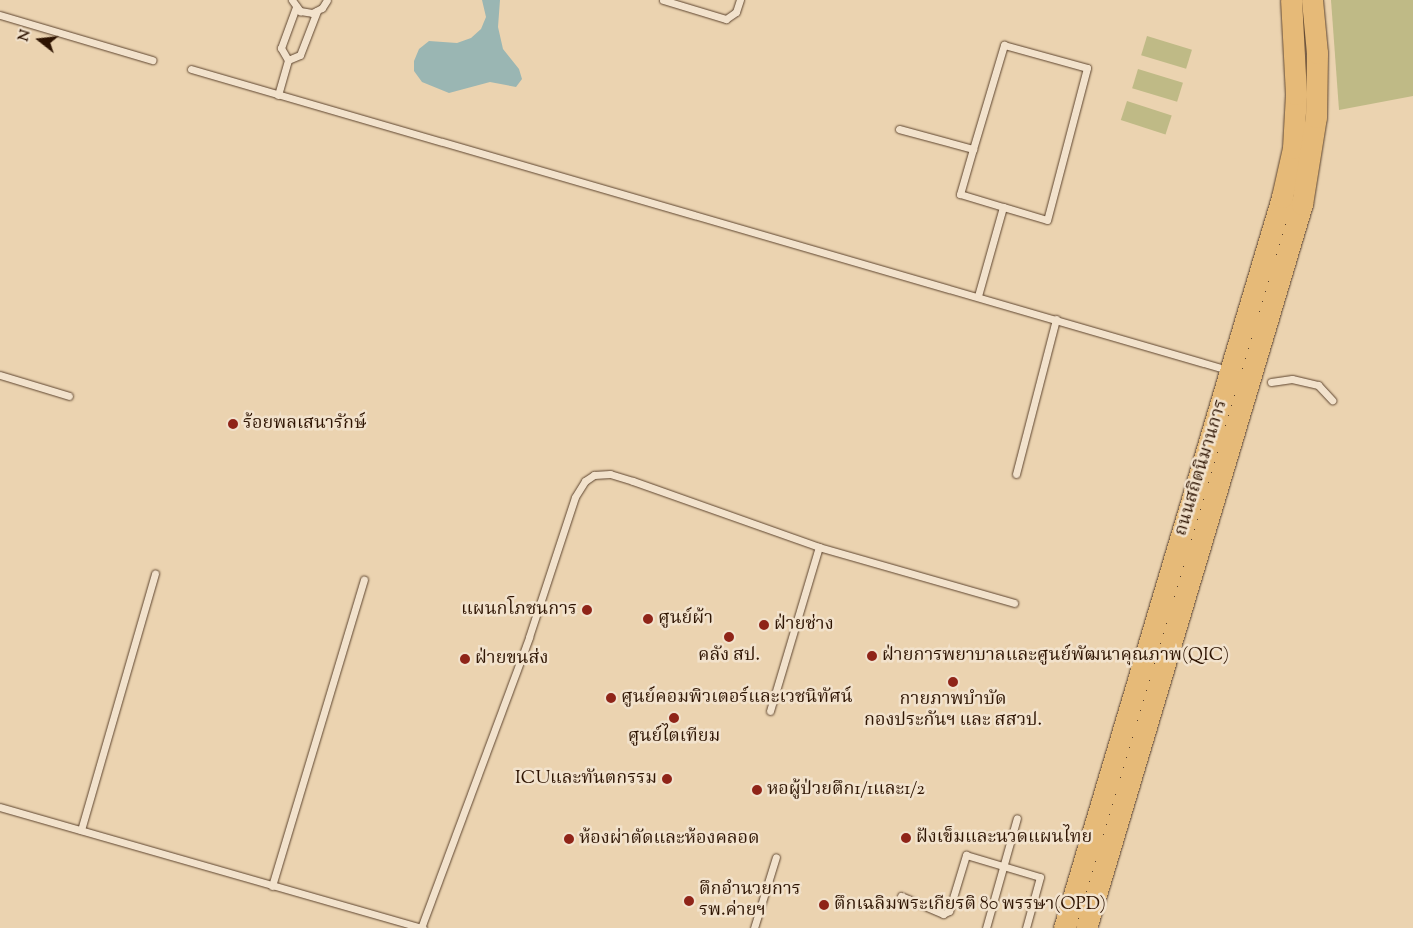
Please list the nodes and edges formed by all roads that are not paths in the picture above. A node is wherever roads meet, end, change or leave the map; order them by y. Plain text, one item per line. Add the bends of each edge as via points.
1 (292, 0) edge
2 (327, 0) edge
3 (663, 0) edge
4 (740, 0) edge
5 (1291, 0) edge
6 (1312, 0) edge
7 (296, 7) junction
8 (317, 11) junction
9 (0, 15) edge
10 (152, 60) dead end
11 (288, 60) junction
12 (191, 69) dead end
13 (278, 95) junction
14 (899, 129) dead end
15 (973, 148) junction
16 (1003, 207) junction
17 (978, 296) junction
18 (1056, 319) junction
19 (1231, 371) junction
20 (0, 375) edge
21 (1262, 379) junction
22 (69, 396) dead end
23 (1332, 400) dead end
24 (1016, 474) dead end
25 (819, 547) junction
26 (156, 573) dead end
27 (364, 580) dead end
28 (1014, 603) dead end
29 (770, 710) dead end
30 (0, 807) edge
31 (1017, 818) dead end
32 (81, 830) junction
33 (776, 857) dead end
34 (1004, 866) junction
35 (272, 886) junction
36 (902, 896) dead end
37 (422, 928) edge
38 (754, 928) edge
39 (986, 928) edge
40 (1026, 928) edge
41 (1064, 928) edge
42 (1086, 928) edge

1 - 7 lane
2 - 8 lane
3 - 4 lane via 726,19 736,12
5 - 19 main road, ถนนสถิตนิมานการ via 1296,94 1293,148 1282,197
6 - 21 main road, ถนนสถิตนิมานการ via 1317,53 1311,161
7 - 8 lane via 306,13
7 - 11 lane via 281,48
8 - 11 lane via 300,55
9 - 10 lane
11 - 13 lane
12 - 13 lane
13 - 17 lane
14 - 15 lane
15 - 16 lane via 960,194
15 - 16 lane via 1004,45 1087,68 1047,220
16 - 17 lane
17 - 18 lane
18 - 19 lane
18 - 24 lane
19 - 21 main road
19 - 41 main road, ถนนสถิตนิมานการ
20 - 22 lane
21 - 23 lane via 1292,379 1318,385
21 - 42 main road, ถนนสถิตนิมานการ
25 - 28 lane
25 - 29 lane
25 - 37 lane via 610,474 594,475 585,481 575,497 529,637
26 - 32 lane
27 - 35 lane
30 - 32 lane
31 - 34 lane
32 - 35 lane
33 - 38 lane
34 - 36 lane via 966,855 949,911 943,914
34 - 39 lane
34 - 40 lane via 1040,877
35 - 37 lane

